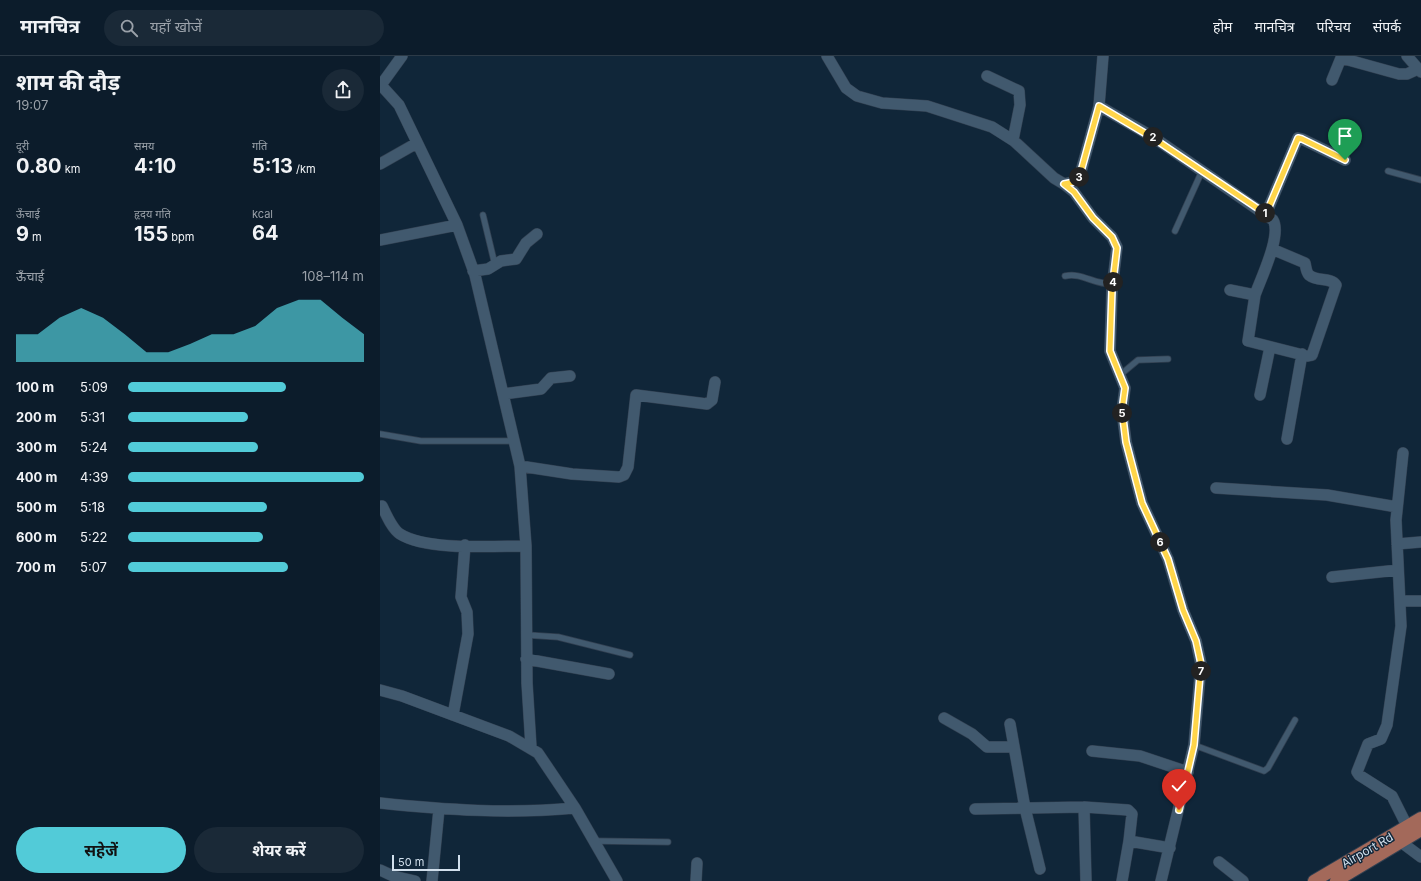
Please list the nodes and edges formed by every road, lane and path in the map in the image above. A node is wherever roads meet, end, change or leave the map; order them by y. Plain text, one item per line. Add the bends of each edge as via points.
1 (402, 56) edge
2 (827, 56) edge
3 (1103, 56) edge
4 (1407, 56) edge
5 (1420, 71) edge
6 (987, 76) dead end
7 (1332, 80) dead end
8 (381, 84) edge
9 (1099, 106) junction
10 (1013, 140) junction
11 (417, 143) junction
12 (1345, 160) dead end
13 (380, 164) edge
14 (1203, 170) junction
15 (1388, 171) dead end
16 (1421, 180) edge
17 (1064, 184) junction
18 (1266, 214) junction
19 (483, 215) dead end
20 (456, 224) junction
21 (1175, 231) dead end
22 (538, 234) dead end
23 (380, 240) edge
24 (1272, 249) junction
25 (495, 265) junction
26 (474, 271) junction
27 (1065, 276) dead end
28 (1113, 284) junction
29 (1230, 290) dead end
30 (1255, 295) junction
31 (1270, 347) junction
32 (1302, 354) junction
33 (1168, 359) dead end
34 (1120, 375) junction
35 (570, 376) dead end
36 (715, 382) dead end
37 (503, 394) junction
38 (1260, 395) dead end
39 (380, 434) edge
40 (1287, 439) dead end
41 (514, 441) junction
42 (1403, 453) dead end
43 (520, 466) junction
44 (1216, 488) dead end
45 (382, 506) dead end
46 (1397, 507) junction
47 (1421, 542) edge
48 (1397, 544) junction
49 (465, 546) junction
50 (526, 546) junction
51 (1398, 570) junction
52 (1332, 577) dead end
53 (1400, 601) junction
54 (1421, 601) edge
55 (527, 635) junction
56 (630, 655) dead end
57 (526, 659) junction
58 (609, 674) dead end
59 (380, 690) edge
60 (453, 715) junction
61 (944, 718) dead end
62 (1295, 720) dead end
63 (1010, 724) dead end
64 (1194, 745) junction
65 (1014, 747) junction
66 (531, 748) junction
67 (1092, 751) dead end
68 (1188, 772) junction
69 (380, 803) edge
70 (575, 808) junction
71 (1025, 808) junction
72 (1084, 808) junction
73 (439, 809) junction
74 (975, 809) dead end
75 (1421, 818) edge
76 (1407, 826) junction
77 (1421, 830) edge
78 (595, 841) junction
79 (668, 842) dead end
80 (1129, 842) junction
81 (1401, 842) junction
82 (1170, 848) junction
83 (1421, 857) edge
84 (1219, 862) dead end
85 (698, 863) dead end
86 (1040, 869) dead end
87 (380, 870) edge
88 (392, 878) edge
89 (415, 881) edge
90 (432, 881) edge
91 (617, 881) edge
92 (696, 881) edge
93 (1086, 881) edge
94 (1122, 881) edge
95 (1161, 881) edge
96 (1243, 881) edge
97 (1314, 881) edge
98 (1336, 881) edge

1 - 8 street
2 - 10 street via 846,88 857,96 882,103 927,106 992,127
3 - 9 street
4 - 5 street
5 - 7 street via 1399,74 1341,58
6 - 10 street via 1019,91 1020,105
8 - 11 street via 399,105
9 - 14 street
9 - 17 street via 1080,175 1074,182
10 - 17 street
11 - 13 street
11 - 20 street
12 - 18 street via 1298,138
14 - 18 street
14 - 21 lane
15 - 16 lane
17 - 28 street via 1074,192 1115,243
18 - 24 street via 1276,227
19 - 25 lane
20 - 23 street
20 - 26 street
22 - 25 street via 526,243 518,258 503,260
24 - 30 street
24 - 32 street via 1305,263 1311,276 1332,281 1336,285 1312,355
25 - 26 street
26 - 37 street
27 - 28 lane via 1075,275 1099,284
28 - 34 street via 1110,351
29 - 30 street
30 - 31 street via 1247,339
31 - 32 street
31 - 38 street
32 - 40 street
33 - 34 lane via 1138,360
34 - 64 street via 1125,388 1122,410 1124,432 1142,503 1168,559 1200,656
35 - 37 street via 551,378 541,389
36 - 43 street via 712,400 707,404 636,395 628,467 624,475 619,477 572,474
37 - 41 street
39 - 41 lane via 421,441
41 - 43 street
42 - 46 street
43 - 50 street
44 - 46 street via 1327,494
45 - 49 street via 399,534 421,541
46 - 48 street
47 - 48 street
48 - 51 street
49 - 50 street
49 - 60 street via 461,597 467,612 468,634
50 - 55 street
51 - 52 street
51 - 53 street
53 - 54 street
53 - 76 street via 1401,626 1387,725 1381,739 1368,744 1357,772 1392,796
55 - 56 lane via 558,637
55 - 57 street
57 - 58 street
57 - 66 street
59 - 60 street
60 - 66 street via 509,736
61 - 65 street via 972,734 988,747
62 - 64 lane via 1264,771
63 - 65 street
64 - 68 street
65 - 71 street
66 - 70 street via 538,753
67 - 68 street via 1140,756
68 - 82 street
69 - 73 street
70 - 73 street via 532,812
70 - 78 street
71 - 72 street
71 - 74 street
71 - 86 street
72 - 80 street via 1130,810 1132,814
72 - 93 street
73 - 90 street
75 - 76 main road, Airport Rd
76 - 97 main road, Airport Rd
77 - 81 main road
78 - 79 lane
78 - 91 street
80 - 82 street
80 - 94 street
81 - 83 street
81 - 98 main road
82 - 95 street
84 - 96 street
85 - 92 street
87 - 88 street
88 - 89 street

